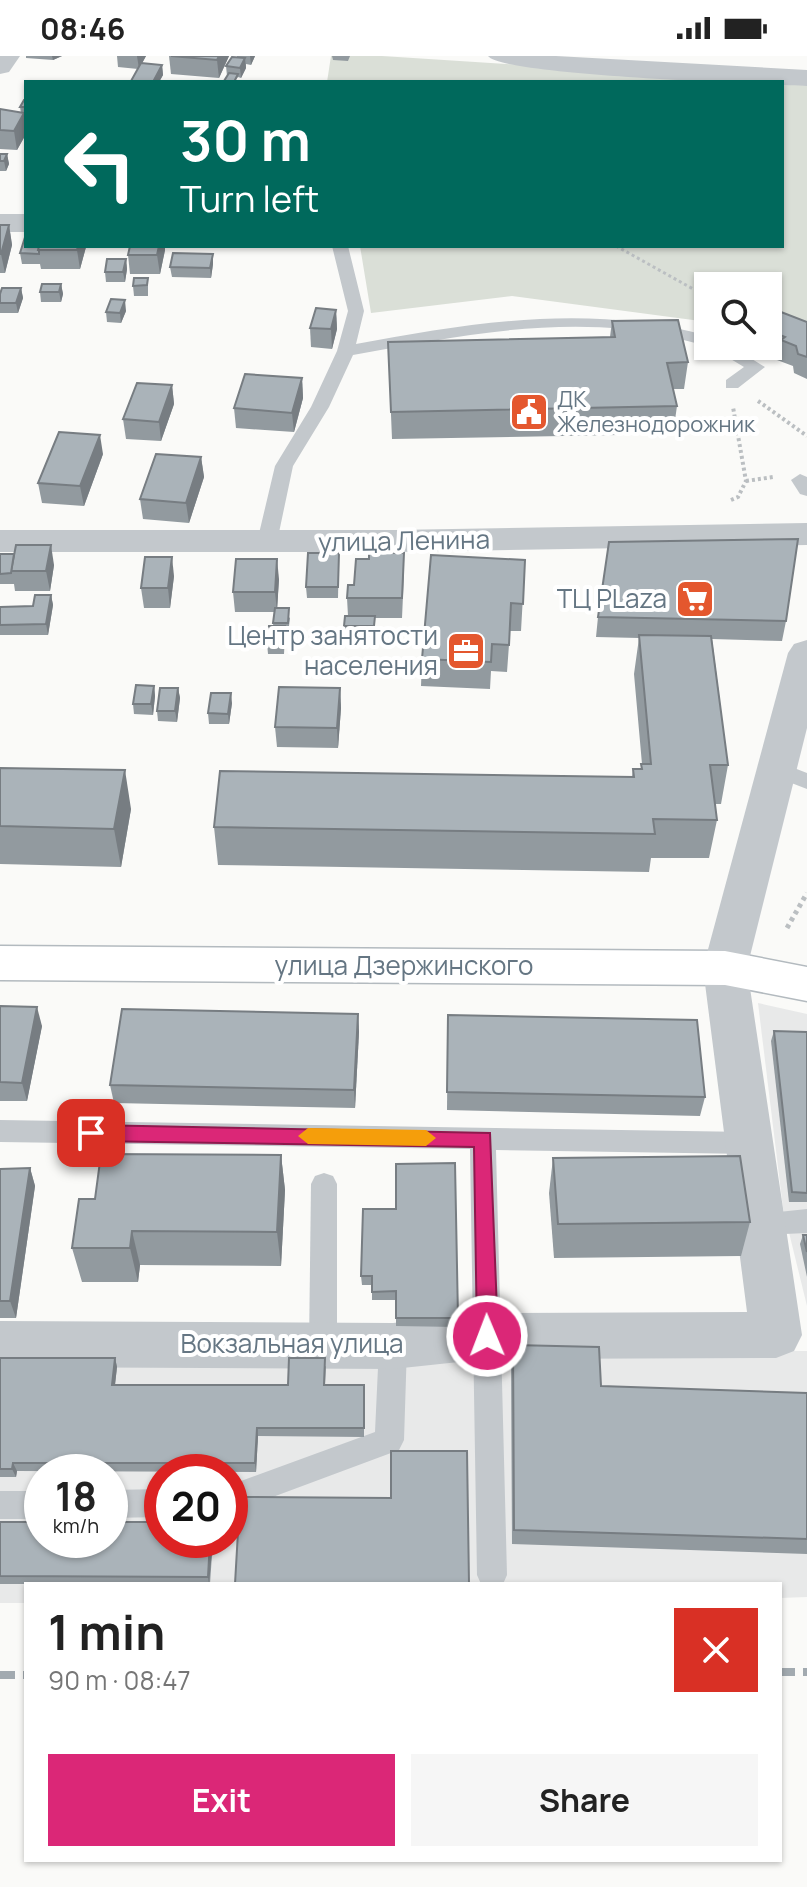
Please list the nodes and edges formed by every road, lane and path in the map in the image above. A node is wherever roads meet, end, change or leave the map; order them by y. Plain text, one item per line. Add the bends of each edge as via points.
1 (7, 56) edge
2 (501, 56) edge
3 (648, 61) edge
4 (0, 66) edge
5 (807, 78) edge
6 (0, 223) edge
7 (24, 223) edge
8 (340, 248) edge
9 (620, 248) edge
10 (694, 289) edge
11 (694, 336) edge
12 (346, 351) junction
13 (743, 360) edge
14 (732, 384) dead end
15 (794, 425) dead end
16 (735, 434) dead end
17 (807, 436) edge
18 (744, 473) dead end
19 (807, 534) edge
20 (0, 541) edge
21 (267, 542) junction
22 (807, 653) edge
23 (791, 775) edge
24 (807, 893) edge
25 (787, 928) dead end
26 (0, 963) edge
27 (725, 968) junction
28 (807, 984) edge
29 (0, 1131) edge
30 (483, 1139) junction
31 (749, 1143) junction
32 (324, 1184) dead end
33 (807, 1221) edge
34 (760, 1223) junction
35 (487, 1336) junction
36 (792, 1336) edge
37 (0, 1344) edge
38 (323, 1346) junction
39 (393, 1346) junction
40 (248, 1492) edge
41 (0, 1505) edge
42 (24, 1505) edge
43 (492, 1575) dead end

1 - 4 street
2 - 3 street via 572,66
3 - 5 street
6 - 7 street
8 - 12 lane via 356,311
9 - 10 path
11 - 12 lane via 607,322 458,331
12 - 21 lane via 284,466
13 - 14 lane via 756,367
15 - 17 path
16 - 18 path
19 - 21 street, улица Ленина
20 - 21 street, улица Ленина
22 - 23 street
23 - 27 street
24 - 25 path
26 - 27 main road, улица Дзержинского
27 - 28 main road, улица Дзержинского
27 - 31 street
29 - 30 lane
30 - 31 lane
30 - 35 lane
31 - 34 street
32 - 38 lane
33 - 34 lane
34 - 36 street
35 - 36 street, Вокзальная улица
35 - 39 street, Вокзальная улица
35 - 43 lane
37 - 38 street, Вокзальная улица
38 - 39 street, Вокзальная улица
39 - 40 lane via 389,1440
41 - 42 lane

